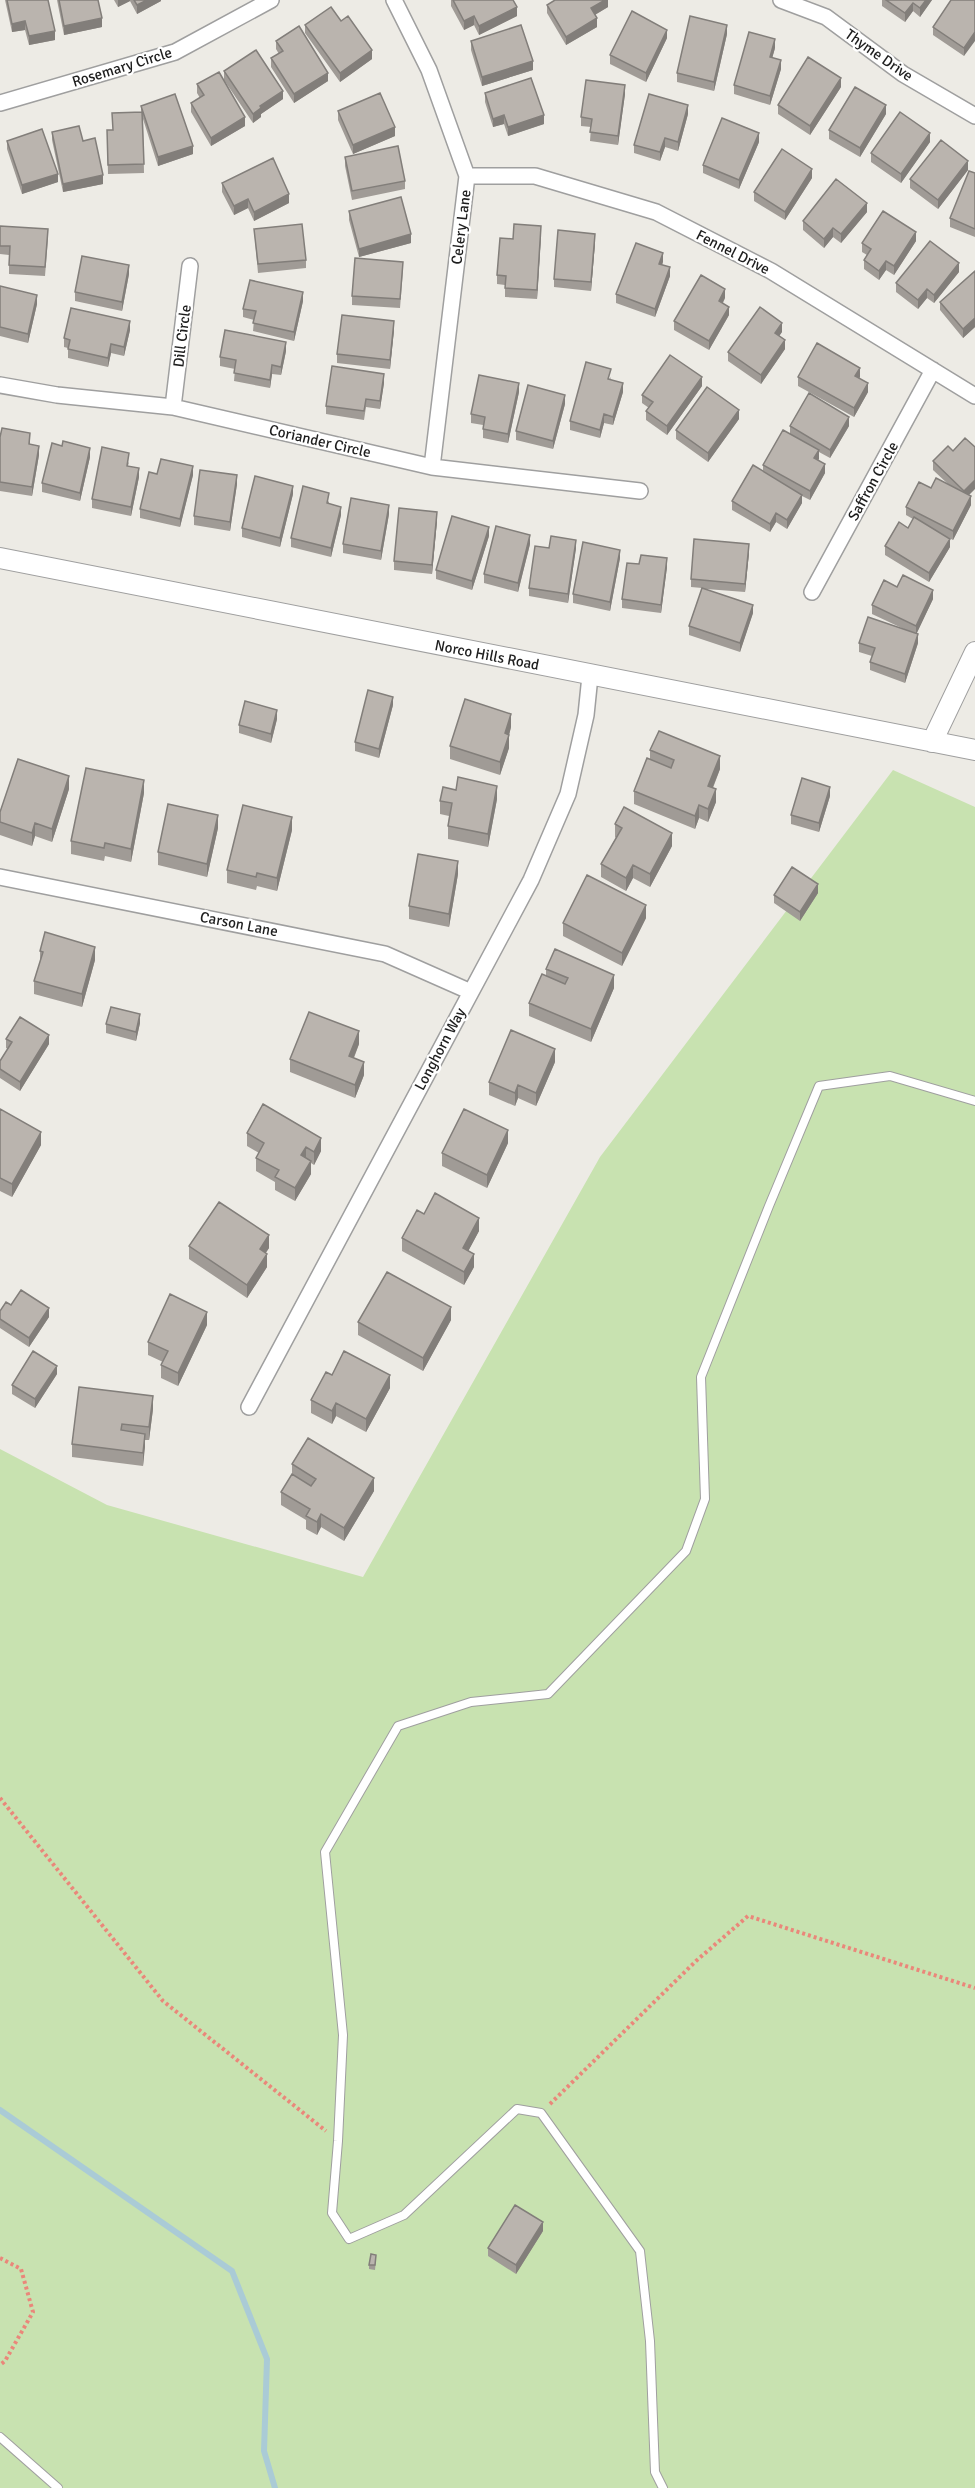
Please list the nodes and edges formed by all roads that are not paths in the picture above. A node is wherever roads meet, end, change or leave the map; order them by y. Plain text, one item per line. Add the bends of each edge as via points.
1 (271, 0) edge
2 (394, 0) edge
3 (781, 0) edge
4 (0, 104) edge
5 (975, 116) edge
6 (467, 176) junction
7 (190, 266) dead end
8 (933, 370) junction
9 (0, 385) edge
10 (975, 396) edge
11 (173, 407) junction
12 (432, 467) junction
13 (640, 492) dead end
14 (0, 558) edge
15 (812, 592) dead end
16 (975, 652) edge
17 (590, 676) junction
18 (932, 742) junction
19 (975, 750) edge
20 (0, 877) edge
21 (471, 992) junction
22 (975, 1101) edge
23 (249, 1407) dead end
24 (0, 2437) edge
25 (58, 2488) edge
26 (663, 2488) edge

1 - 4 street, Rosemary Circle via 175,52
2 - 6 street, Celery Lane via 429,70
3 - 5 street, Thyme Drive via 826,17 903,74
6 - 8 street, Fennel Drive via 535,176 656,213 771,270
6 - 12 street, Celery Lane
7 - 11 street, Dill Circle
8 - 10 street, Fennel Drive
8 - 15 street, Saffron Circle
9 - 11 street, Coriander Circle
11 - 12 street, Coriander Circle
12 - 13 street, Coriander Circle
14 - 17 street, Norco Hills Road
16 - 18 street
17 - 18 street, Norco Hills Road
17 - 21 street, Longhorn Way via 586,715 568,795 531,880
18 - 19 street, Norco Hills Road
20 - 21 street, Carson Lane via 385,954
21 - 23 street, Longhorn Way
22 - 26 lane via 890,1076 819,1086 701,1377 705,1499 686,1551 548,1694 471,1702 398,1726 325,1852 343,2035 332,2213 349,2239 404,2215 517,2109 541,2113 640,2251 650,2341 655,2472
24 - 25 lane

